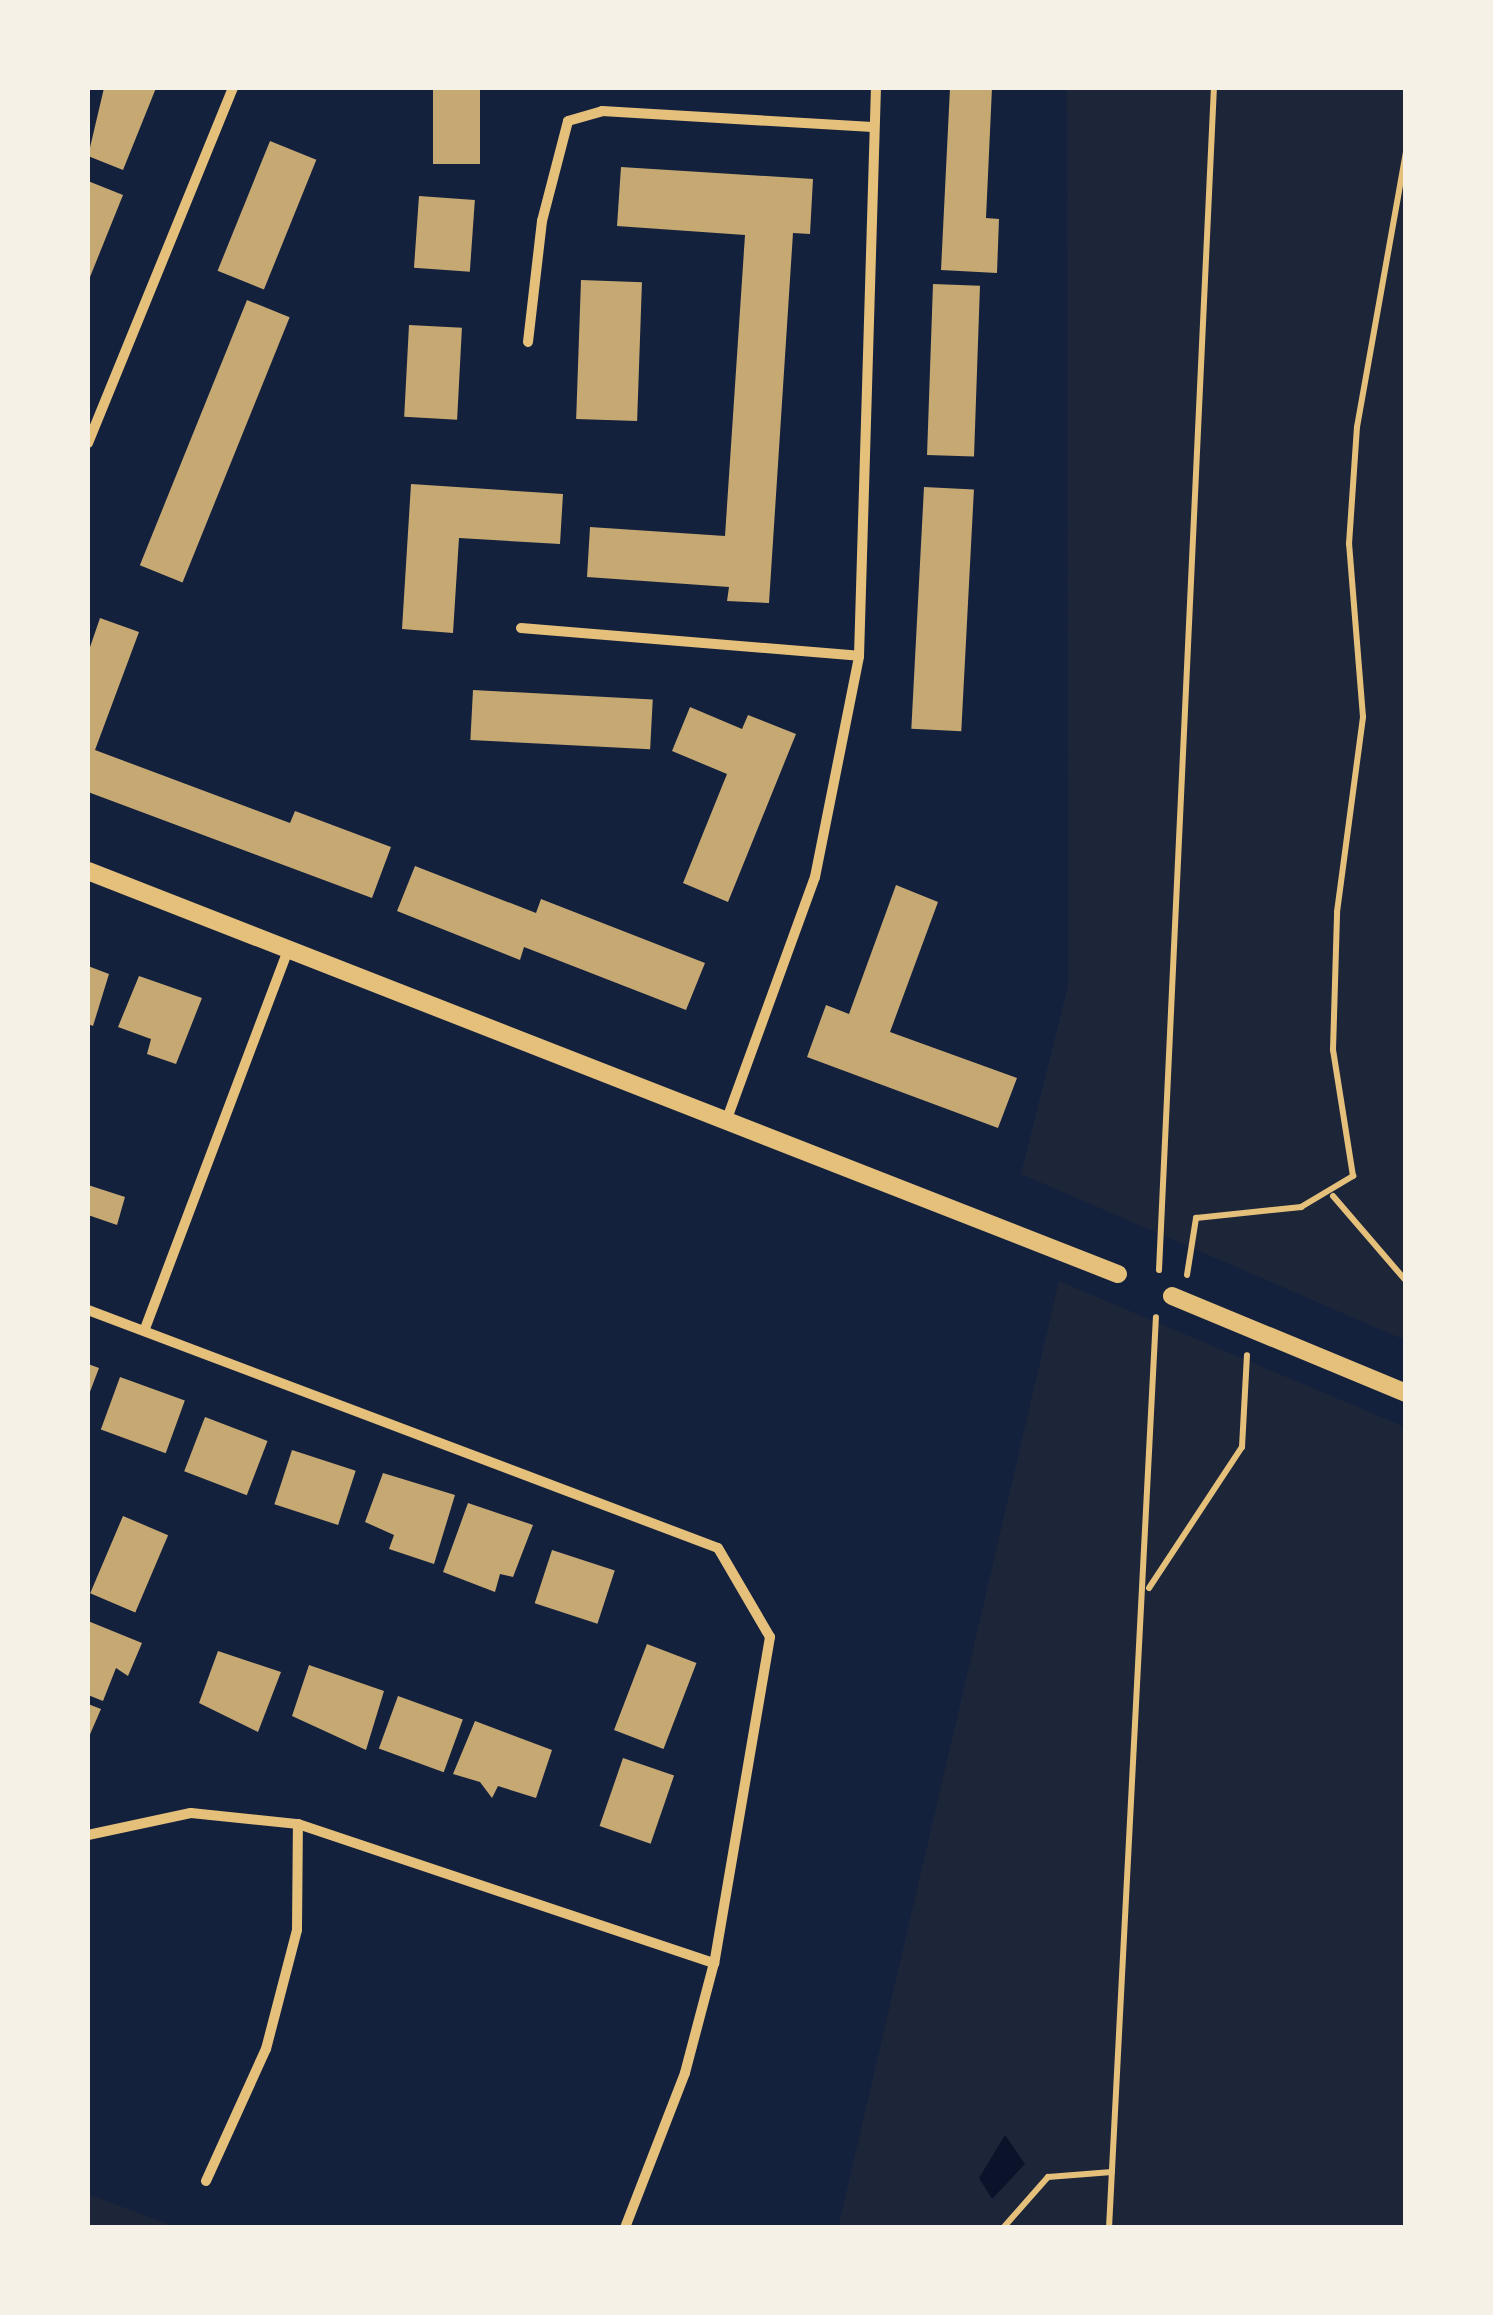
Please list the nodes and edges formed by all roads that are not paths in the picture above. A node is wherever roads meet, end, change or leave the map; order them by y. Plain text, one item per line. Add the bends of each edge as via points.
1 (233, 88) edge
2 (876, 88) edge
3 (873, 127) junction
4 (528, 342) dead end
5 (88, 443) edge
6 (521, 628) dead end
7 (859, 656) junction
8 (88, 871) edge
9 (287, 952) junction
10 (728, 1116) junction
11 (1118, 1274) dead end
12 (1178, 1299) road end
13 (88, 1310) edge
14 (146, 1326) junction
15 (1406, 1393) edge
16 (298, 1824) junction
17 (88, 1835) edge
18 (714, 1962) junction
19 (206, 2181) dead end
20 (625, 2228) edge

1 - 5 street
2 - 3 street
3 - 4 street via 602,111 568,121 542,220
3 - 7 street
6 - 7 street
7 - 10 street via 815,876
8 - 9 street
9 - 10 street
9 - 14 street
10 - 11 street
12 - 15 street
13 - 14 street
14 - 18 street via 718,1548 770,1637
16 - 17 street via 191,1813
16 - 18 street
16 - 19 street via 298,1930 266,2048
18 - 20 street via 685,2073

